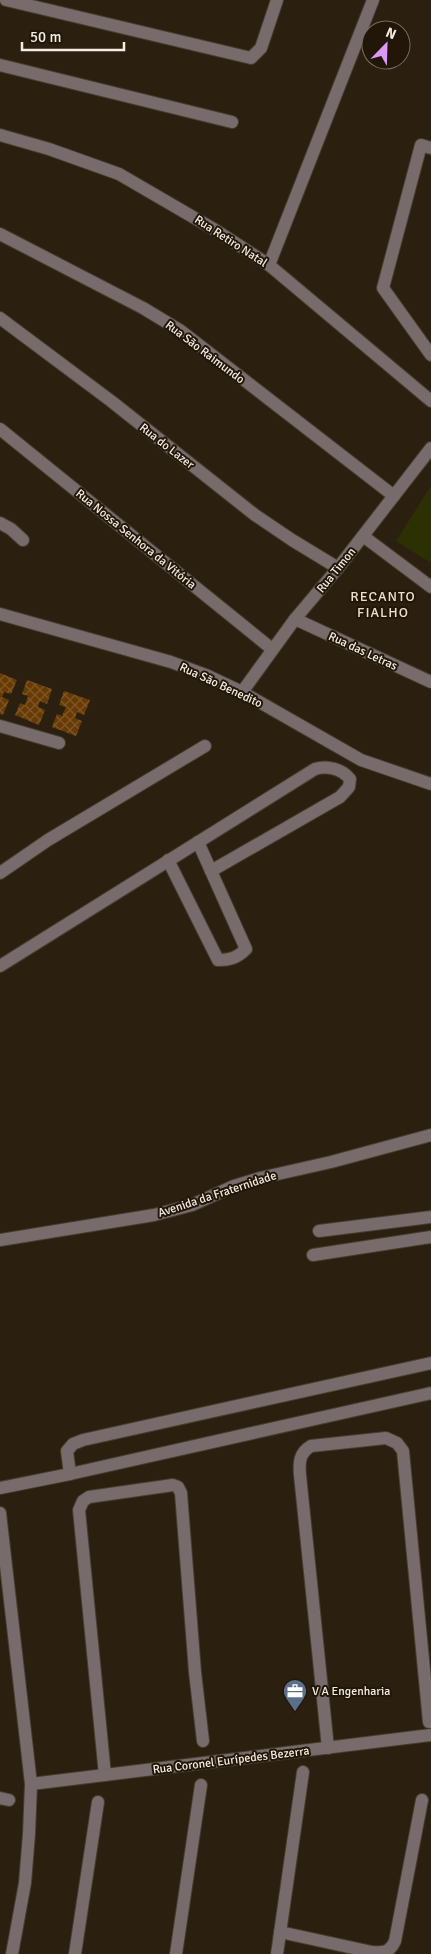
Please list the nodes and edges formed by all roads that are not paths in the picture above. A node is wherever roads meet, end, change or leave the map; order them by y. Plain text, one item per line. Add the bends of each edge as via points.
1 (6, 0) edge
2 (277, 0) edge
3 (373, 0) edge
4 (0, 65) edge
5 (232, 122) dead end
6 (0, 135) edge
7 (431, 148) edge
8 (0, 234) edge
9 (269, 265) junction
10 (0, 318) edge
11 (431, 355) edge
12 (431, 401) edge
13 (0, 429) edge
14 (431, 448) edge
15 (394, 496) junction
16 (0, 523) edge
17 (362, 536) junction
18 (23, 540) dead end
19 (338, 568) junction
20 (431, 587) edge
21 (0, 614) edge
22 (295, 619) junction
23 (272, 649) junction
24 (431, 682) edge
25 (242, 692) junction
26 (0, 726) edge
27 (59, 743) dead end
28 (205, 746) dead end
29 (431, 784) edge
30 (198, 842) junction
31 (168, 860) junction
32 (211, 871) junction
33 (0, 873) edge
34 (0, 966) edge
35 (431, 1135) edge
36 (431, 1217) edge
37 (318, 1231) dead end
38 (431, 1237) edge
39 (0, 1240) edge
40 (314, 1255) dead end
41 (431, 1363) edge
42 (431, 1393) edge
43 (70, 1474) junction
44 (0, 1488) edge
45 (0, 1521) edge
46 (429, 1722) dead end
47 (431, 1736) edge
48 (203, 1741) dead end
49 (328, 1748) junction
50 (303, 1772) dead end
51 (105, 1775) junction
52 (31, 1784) junction
53 (201, 1785) dead end
54 (422, 1800) dead end
55 (98, 1802) dead end
56 (280, 1932) junction
57 (12, 1954) edge
58 (75, 1954) edge
59 (176, 1954) edge
60 (277, 1954) edge

1 - 2 street via 251,58 262,48
3 - 9 street
4 - 5 street
6 - 9 street, Rua Retiro Natal via 119,174
7 - 11 street via 421,145 383,288
8 - 15 street, Rua São Raimundo via 181,331
9 - 12 street, Rua Retiro Natal
10 - 19 street, Rua do Lazer via 255,515
13 - 23 street, Rua Nossa Senhora da Vitória
14 - 15 street, Rua Timon
15 - 17 street, Rua Timon
16 - 18 street
17 - 19 street, Rua Timon
17 - 20 street
19 - 22 street, Rua Timon
21 - 25 street, Rua São Benedito via 171,662
22 - 23 street, Rua Timon
22 - 24 street, Rua das Letras
23 - 25 street, Rua Timon
25 - 29 street, Rua São Benedito via 362,760
26 - 27 street
28 - 33 street via 48,840
30 - 31 street
30 - 32 street
30 - 32 street via 322,766 346,774 350,779 349,787 340,797
31 - 32 street via 218,960 230,960 246,949
31 - 34 street
35 - 39 street, Avenida da Fraternidade via 260,1178 192,1205 154,1215
36 - 37 street
38 - 40 street
41 - 43 street via 83,1440 73,1444 67,1452
42 - 43 street
43 - 44 street
45 - 52 street
46 - 49 street via 403,1451 386,1438 311,1446 301,1456 300,1475
47 - 49 street, Rua Coronel Eurípedes Bezerra
48 - 51 street via 181,1493 173,1485 89,1497 79,1510
49 - 51 street, Rua Coronel Eurípedes Bezerra
50 - 56 street
51 - 52 street, Rua Coronel Eurípedes Bezerra
52 - 57 street via 25,1882
53 - 59 street
54 - 56 street via 392,1948 382,1953 372,1952
55 - 58 street
56 - 60 street

